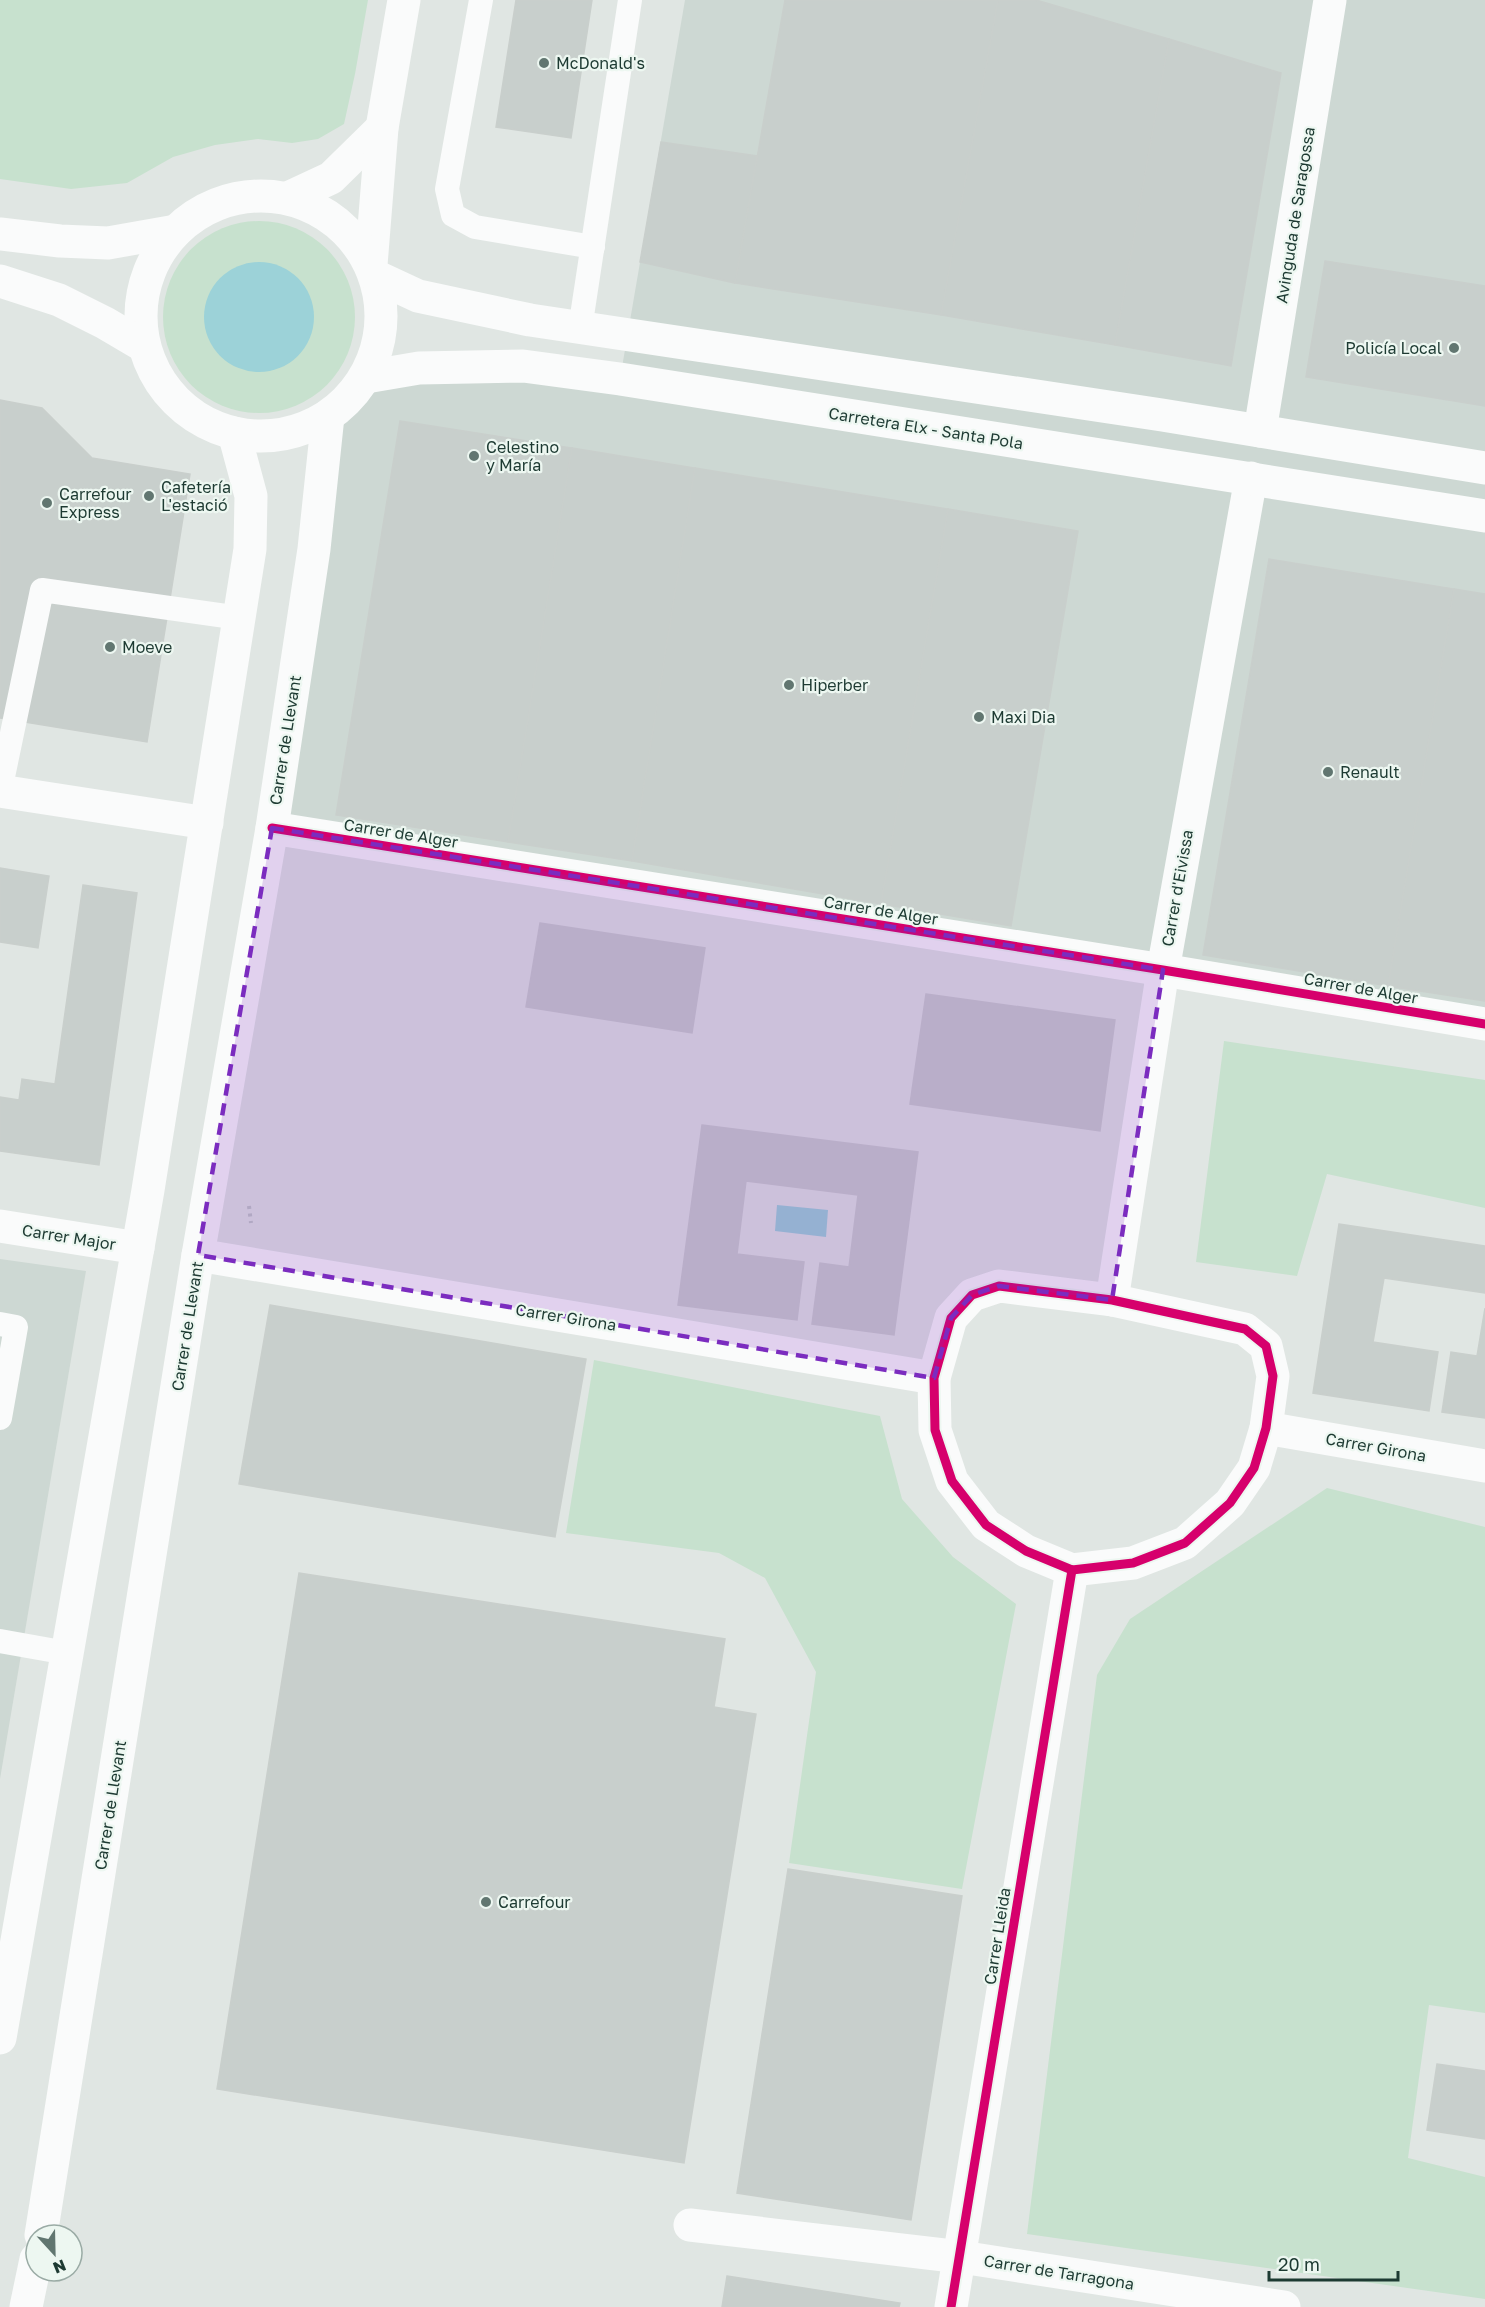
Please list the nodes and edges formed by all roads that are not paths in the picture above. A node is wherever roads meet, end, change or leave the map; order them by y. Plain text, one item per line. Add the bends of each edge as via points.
1 (404, 0) edge
2 (481, 0) edge
3 (630, 0) edge
4 (1330, 0) edge
5 (382, 128) junction
6 (288, 198) junction
7 (176, 231) junction
8 (0, 234) edge
9 (593, 246) junction
10 (373, 270) junction
11 (0, 281) edge
12 (580, 328) junction
13 (144, 346) junction
14 (366, 377) junction
15 (328, 416) junction
16 (1260, 431) junction
17 (234, 433) junction
18 (1485, 468) edge
19 (1251, 478) junction
20 (1485, 516) edge
21 (240, 618) junction
22 (0, 791) edge
23 (207, 823) junction
24 (272, 828) junction
25 (1163, 970) junction
26 (1485, 1024) edge
27 (0, 1226) edge
28 (138, 1248) junction
29 (198, 1255) junction
30 (1112, 1300) junction
31 (0, 1324) edge
32 (934, 1378) junction
33 (0, 1418) edge
34 (1266, 1428) junction
35 (1485, 1466) edge
36 (1072, 1570) junction
37 (0, 1641) edge
38 (67, 1653) junction
39 (0, 2038) edge
40 (43, 2223) edge
41 (690, 2225) dead end
42 (961, 2257) junction
43 (31, 2283) edge
44 (26, 2307) edge
45 (951, 2307) edge
46 (1284, 2307) edge

1 - 5 main road
2 - 9 lane via 447,189 453,215 475,227
3 - 9 lane
4 - 16 main road, Avinguda de Saragossa
5 - 6 main road via 331,178
5 - 10 main road
6 - 7 main road via 257,195 228,200 200,212
6 - 10 main road via 314,207 337,222 356,242
7 - 8 main road via 108,243
7 - 13 main road via 157,256 145,284 140,315
9 - 12 lane
10 - 12 main road via 418,296
10 - 14 main road via 382,310 378,345
11 - 13 main road via 59,300
12 - 16 main road
13 - 17 main road via 167,392 186,411 209,425
14 - 15 main road via 350,398
14 - 19 main road, Carretera Elx - Santa Pola via 418,368 523,366
15 - 17 main road via 298,431 266,436
15 - 24 main road, Carrer de Llevant via 314,549
16 - 18 main road
17 - 21 main road via 251,496 250,549
19 - 20 main road, Carretera Elx - Santa Pola
19 - 25 main road, Carrer d'Eivissa
21 - 22 lane via 42,590
21 - 23 main road
22 - 23 main road
23 - 28 main road
24 - 25 main road, Carrer de Alger
24 - 29 main road, Carrer de Llevant
25 - 26 main road, Carrer de Alger
25 - 30 main road, Carrer d'Eivissa
27 - 28 main road, Carrer Major
28 - 38 main road
29 - 32 main road, Carrer Girona
29 - 40 main road, Carrer de Llevant
30 - 32 main road via 999,1286 972,1295 951,1318
30 - 34 main road via 1245,1329 1266,1346 1273,1376
31 - 33 lane via 16,1327
32 - 36 main road via 934,1430 952,1480 986,1525 1026,1551
34 - 35 main road, Carrer Girona
34 - 36 main road via 1254,1468 1230,1503 1185,1543 1133,1563
36 - 42 main road, Carrer Lleida
37 - 38 lane
38 - 39 main road
41 - 42 main road, Carrer de Tarragona
42 - 45 main road, Carrer Lleida
42 - 46 main road, Carrer de Tarragona
43 - 44 main road

